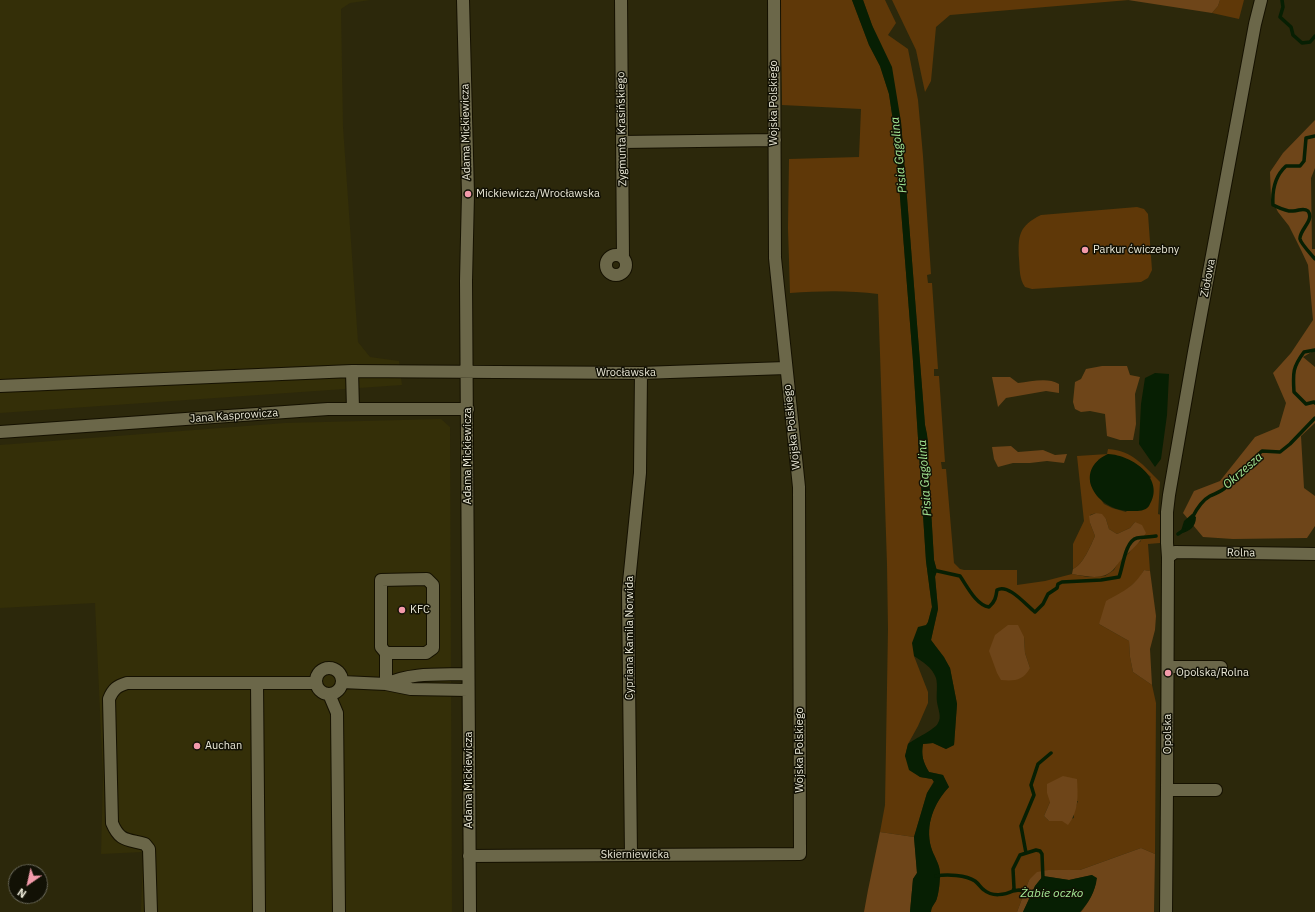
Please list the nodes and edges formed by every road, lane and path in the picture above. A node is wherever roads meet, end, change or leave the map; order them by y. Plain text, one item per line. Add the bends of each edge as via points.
1 (463, 0) edge
2 (621, 0) edge
3 (774, 0) edge
4 (1261, 0) edge
5 (775, 140) junction
6 (622, 142) junction
7 (623, 258) dead end
8 (786, 368) junction
9 (352, 371) junction
10 (467, 372) junction
11 (641, 373) junction
12 (0, 386) edge
13 (353, 409) junction
14 (468, 409) junction
15 (0, 432) edge
16 (1315, 554) edge
17 (1168, 557) junction
18 (386, 653) junction
19 (1168, 667) junction
20 (1221, 667) dead end
21 (468, 674) junction
22 (342, 682) junction
23 (257, 683) junction
24 (316, 683) junction
25 (386, 684) junction
26 (468, 690) junction
27 (329, 694) junction
28 (1167, 790) junction
29 (1216, 790) dead end
30 (800, 854) joint
31 (631, 855) junction
32 (469, 856) junction
33 (151, 912) edge
34 (259, 912) edge
35 (339, 912) edge
36 (470, 912) edge
37 (1166, 912) edge

1 - 10 street, Adama Mickiewicza via 468,194
2 - 6 street, Zygmunta Krasińskiego
3 - 5 street, Wojska Polskiego
4 - 17 street, Ziołowa via 1194,352 1167,512
5 - 6 street
5 - 8 street, Wojska Polskiego via 775,258
6 - 7 street, Zygmunta Krasińskiego
8 - 11 street, Wrocławska
8 - 30 street, Wojska Polskiego via 799,487
9 - 10 street, Wrocławska
9 - 12 street, Wrocławska
9 - 13 street
10 - 11 street, Wrocławska
10 - 14 street, Adama Mickiewicza
11 - 31 street, Cypriana Kamila Norwida via 640,473 628,592
13 - 14 street, Jana Kasprowicza
13 - 15 street, Jana Kasprowicza
14 - 21 street, Adama Mickiewicza
16 - 17 street, Rolna via 1175,552
17 - 19 street, Opolska
18 - 18 street via 426,653 433,648 433,585 427,579 381,580 381,647
18 - 25 street
19 - 20 street
19 - 28 street, Opolska
21 - 25 street via 414,675
21 - 26 street, Adama Mickiewicza
22 - 24 street via 336,671 328,669 321,672
22 - 25 street
22 - 27 street via 339,689
23 - 24 street
23 - 33 street via 127,683 113,691 110,699 112,822 116,832 121,836 129,841 145,844 149,850
23 - 34 street
24 - 27 street via 322,692
25 - 26 street via 411,689
26 - 32 street, Adama Mickiewicza
27 - 35 street via 337,713
28 - 29 street
28 - 37 street, Opolska
30 - 31 street, Skierniewicka
31 - 32 street, Skierniewicka
32 - 36 street, Adama Mickiewicza

